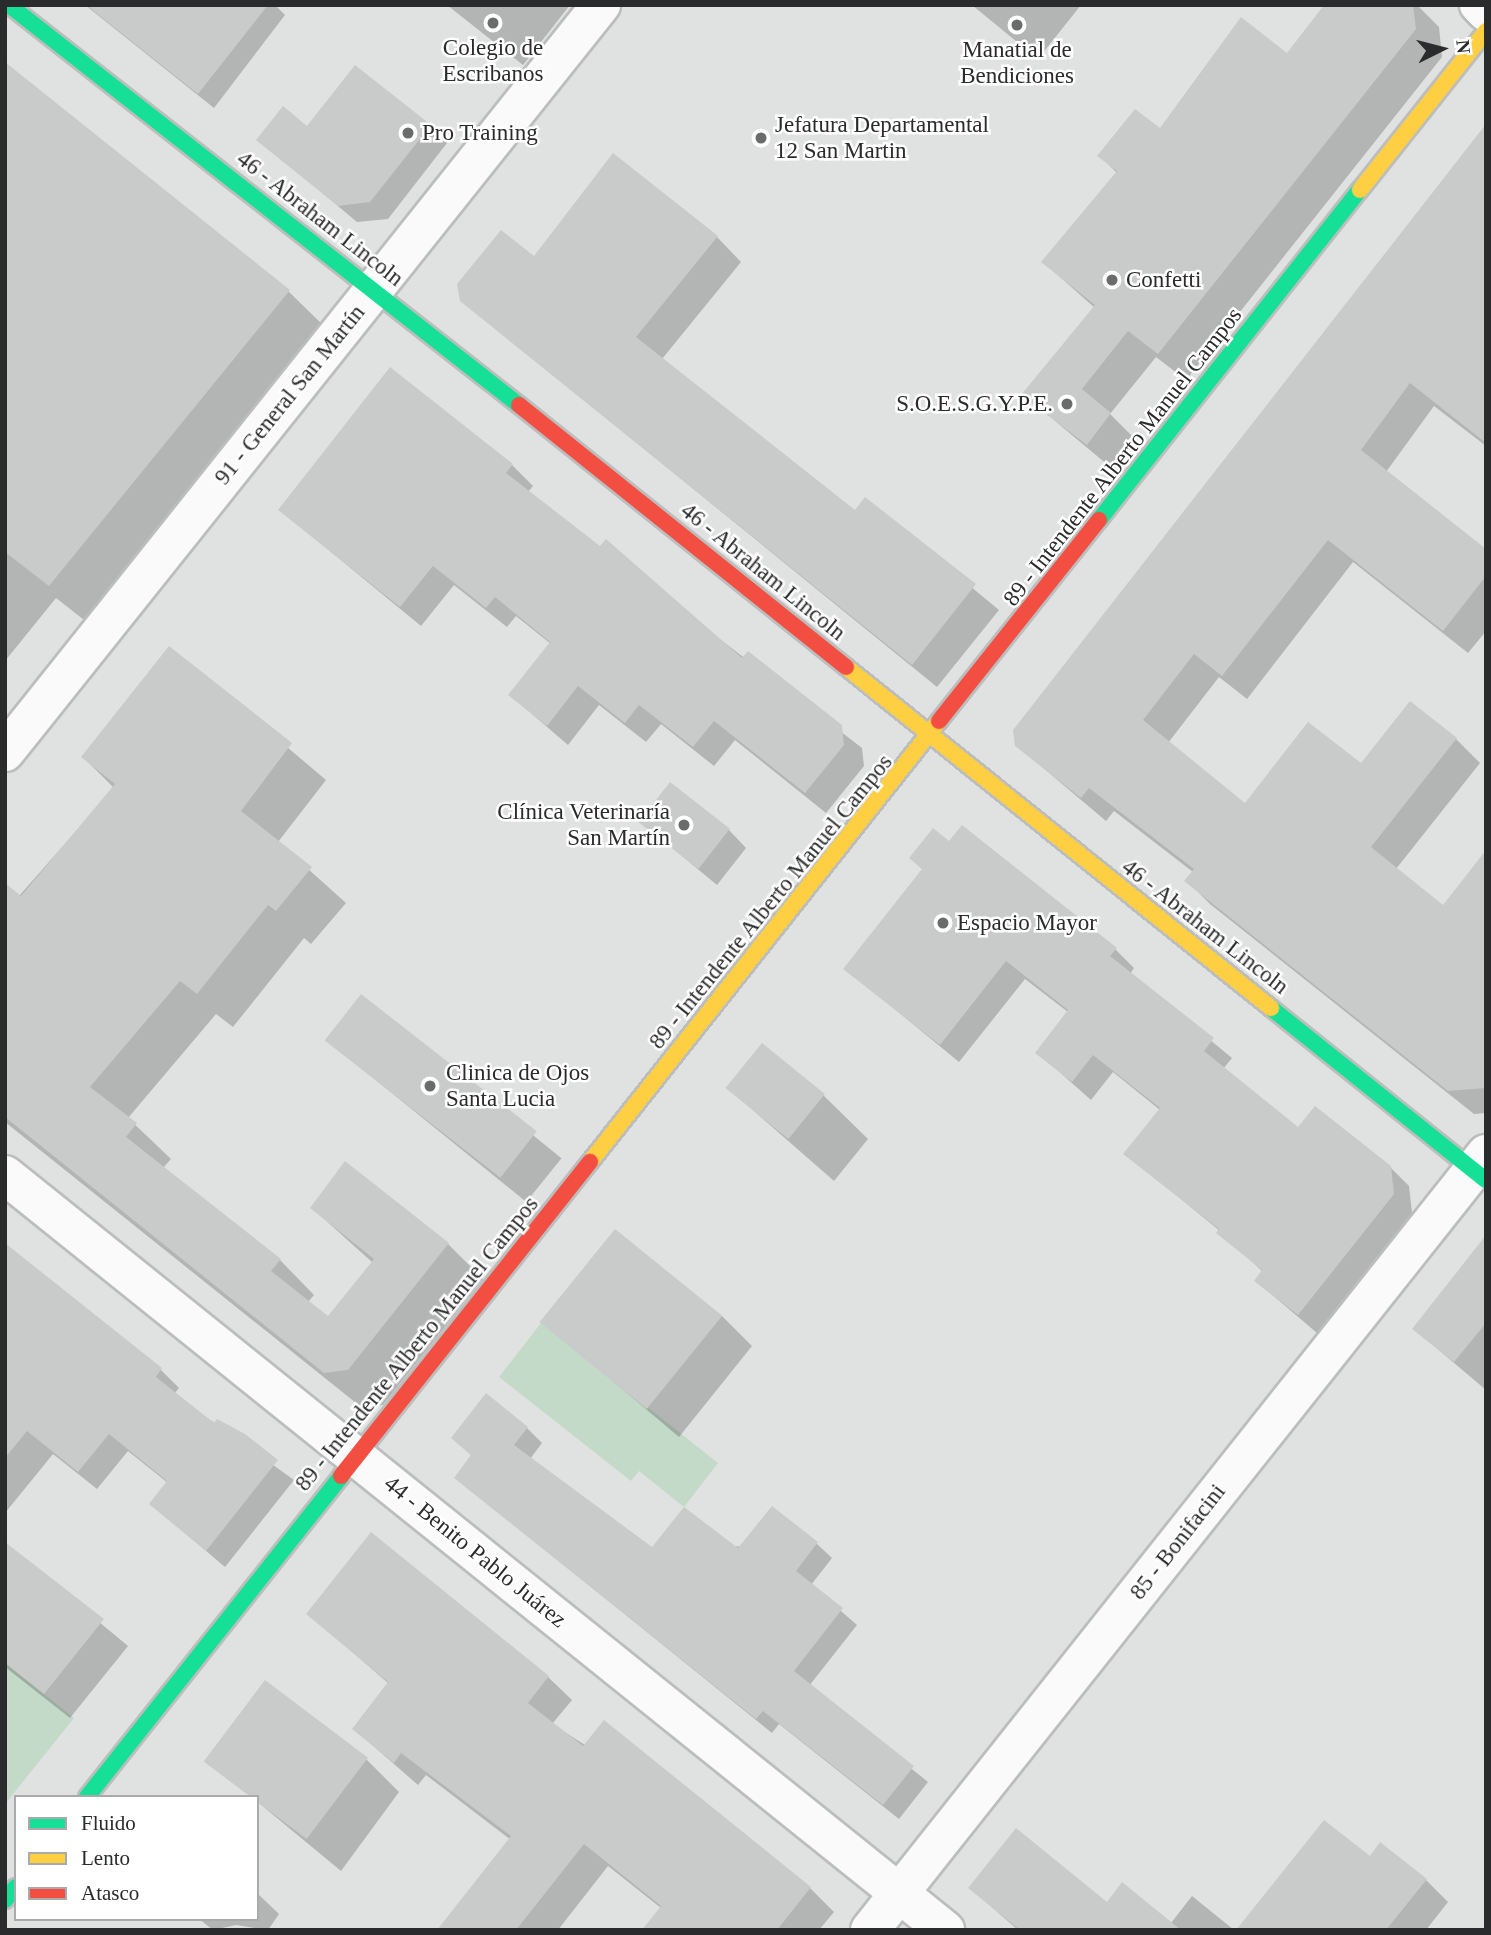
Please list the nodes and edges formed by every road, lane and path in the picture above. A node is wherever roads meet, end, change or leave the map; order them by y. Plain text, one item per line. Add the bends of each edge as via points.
1 (9, 5) edge
2 (601, 5) edge
3 (1479, 5) edge
4 (1486, 12) edge
5 (1486, 31) edge
6 (374, 289) junction
7 (933, 737) junction
8 (5, 752) edge
9 (1482, 1168) edge
10 (5, 1175) edge
11 (356, 1456) junction
12 (89, 1795) edge
13 (899, 1893) junction
14 (870, 1930) edge
15 (945, 1930) edge

1 - 6 street, 46 - Abraham Lincoln
2 - 6 street, 91 - General San Martín
3 - 4 street
5 - 7 street, 89 - Intendente Alberto Manuel Campos
6 - 7 street, 46 - Abraham Lincoln
6 - 8 street, 91 - General San Martín
7 - 9 street, 46 - Abraham Lincoln
7 - 11 street, 89 - Intendente Alberto Manuel Campos
9 - 13 street, 85 - Bonifacini
10 - 11 street, 44 - Benito Pablo Juárez
11 - 12 street, 89 - Intendente Alberto Manuel Campos
11 - 13 street, 44 - Benito Pablo Juárez
13 - 14 street, 85 - Bonifacini
13 - 15 street, 44 - Benito Pablo Juárez

